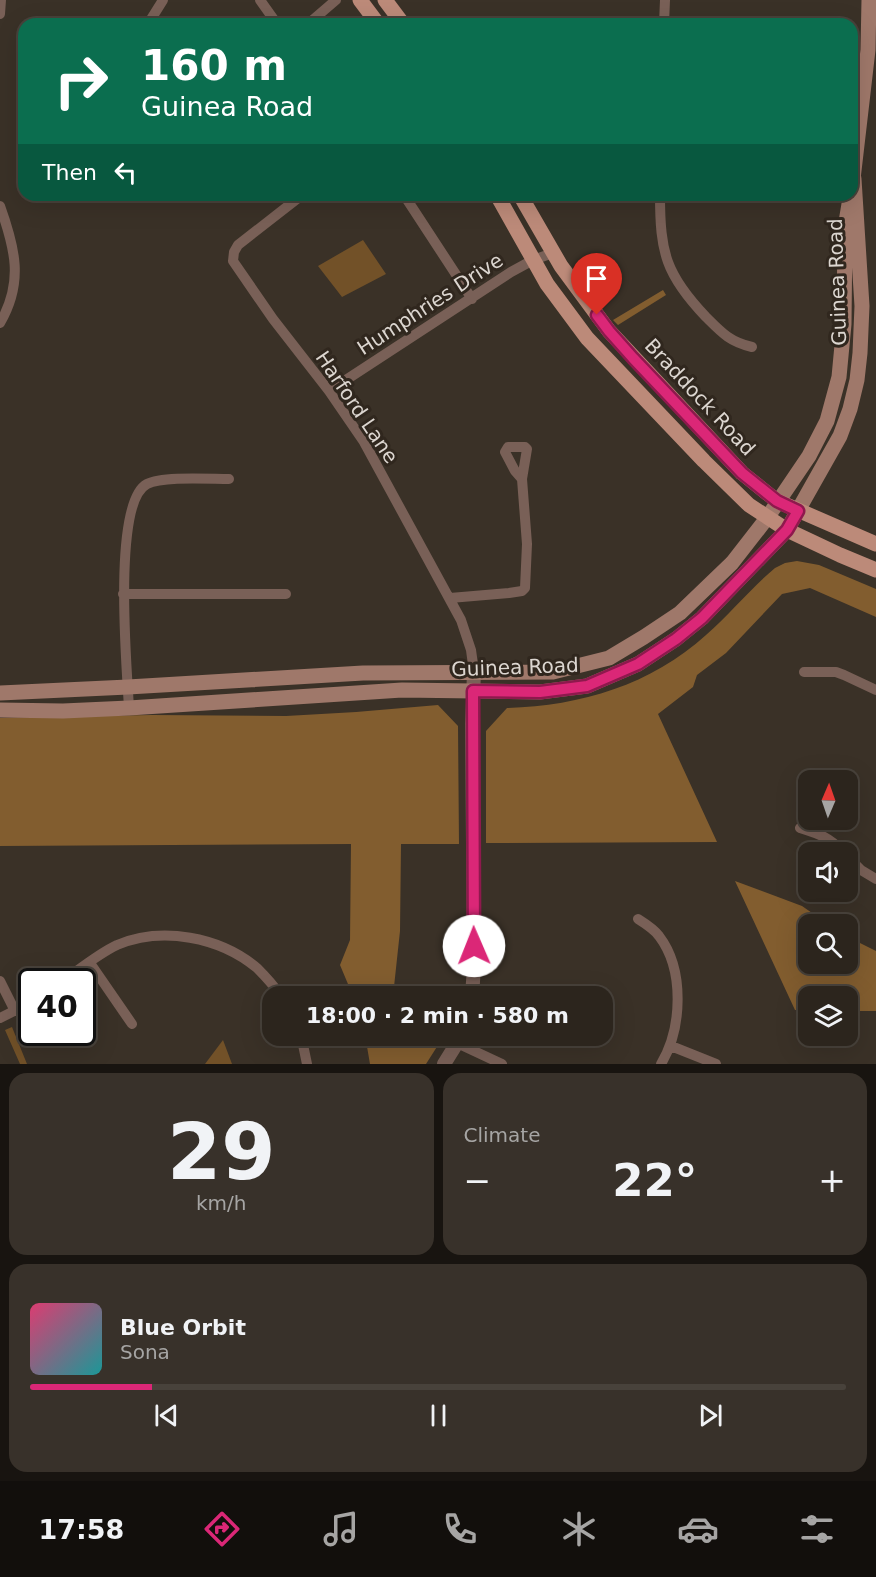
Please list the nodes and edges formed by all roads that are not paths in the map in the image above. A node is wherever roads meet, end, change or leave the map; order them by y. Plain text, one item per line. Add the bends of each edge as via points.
1 (1, 0) edge
2 (163, 0) edge
3 (260, 0) edge
4 (336, 0) edge
5 (360, 0) edge
6 (385, 0) edge
7 (665, 0) edge
8 (869, 0) edge
9 (0, 14) edge
10 (152, 18) edge
11 (273, 18) edge
12 (315, 18) edge
13 (374, 18) edge
14 (398, 18) edge
15 (664, 18) edge
16 (858, 139) edge
17 (294, 201) edge
18 (408, 201) edge
19 (500, 201) edge
20 (523, 201) edge
21 (660, 201) edge
22 (850, 201) edge
23 (854, 201) edge
24 (0, 206) edge
25 (553, 253) junction
26 (533, 260) junction
27 (472, 299) junction
28 (0, 323) edge
29 (752, 347) dead end
30 (329, 391) junction
31 (229, 479) dead end
32 (522, 479) dead end
33 (777, 501) junction
34 (798, 511) junction
35 (767, 518) junction
36 (787, 530) junction
37 (876, 544) edge
38 (876, 570) edge
39 (123, 594) junction
40 (286, 594) dead end
41 (450, 597) junction
42 (474, 672) junction
43 (804, 672) dead end
44 (128, 687) junction
45 (876, 690) edge
46 (473, 691) junction
47 (0, 693) edge
48 (129, 708) junction
49 (0, 710) edge
50 (807, 830) edge
51 (832, 842) edge
52 (858, 867) edge
53 (876, 879) edge
54 (638, 919) dead end
55 (90, 963) junction
56 (82, 968) edge
57 (0, 981) edge
58 (273, 986) edge
59 (473, 986) edge
60 (18, 1009) edge
61 (15, 1011) junction
62 (0, 1018) edge
63 (132, 1024) dead end
64 (303, 1046) edge
65 (454, 1046) edge
66 (470, 1046) edge
67 (671, 1046) junction
68 (307, 1064) edge
69 (444, 1064) edge
70 (502, 1064) edge
71 (661, 1064) edge
72 (716, 1064) edge

1 - 9 street
2 - 10 street
3 - 11 street
4 - 12 street
5 - 13 main road
6 - 14 main road
7 - 15 street
8 - 16 main road, Guinea Road
17 - 30 street, Harford Lane via 238,245 233,261
18 - 27 street
19 - 26 main road, Braddock Road
20 - 25 main road, Braddock Road
21 - 29 street via 663,246 678,283 723,334
22 - 33 main road, Guinea Road via 839,377 827,421 809,456
23 - 34 main road, Guinea Road via 862,306 857,380 840,436
24 - 28 street via 15,259 15,281
25 - 26 street, Humphries Drive
25 - 33 main road, Braddock Road via 609,331 742,473
26 - 27 street, Humphries Drive
26 - 35 main road, Braddock Road via 594,346 704,461
27 - 30 street, Humphries Drive
30 - 41 street, Harford Lane via 363,442
31 - 39 street via 158,480 138,490 128,526
32 - 41 street via 527,544 525,588 509,594
33 - 34 main road, Braddock Road
33 - 35 main road, Guinea Road
34 - 36 main road, Guinea Road
34 - 37 main road, Braddock Road
35 - 36 main road, Braddock Road
35 - 42 main road, Guinea Road via 732,563 680,613 609,658 553,672
36 - 38 main road, Braddock Road
36 - 46 main road, Guinea Road via 702,618 638,664 587,686 540,692
39 - 40 street
39 - 44 street
41 - 42 street, Harford Lane via 471,650
42 - 44 main road, Guinea Road via 363,673
42 - 46 street
43 - 45 street via 836,672
44 - 47 main road, Guinea Road
44 - 48 street
46 - 48 main road, Guinea Road via 380,691
46 - 59 street
48 - 49 main road, Guinea Road
50 - 51 street
52 - 53 street
54 - 67 street via 660,936 671,959 678,996
55 - 56 street
55 - 58 street via 109,949 129,942 159,937 191,938 239,956
55 - 63 street
57 - 61 street
60 - 61 street
61 - 62 street
64 - 68 street
65 - 69 street
66 - 70 street
67 - 71 street
67 - 72 street

